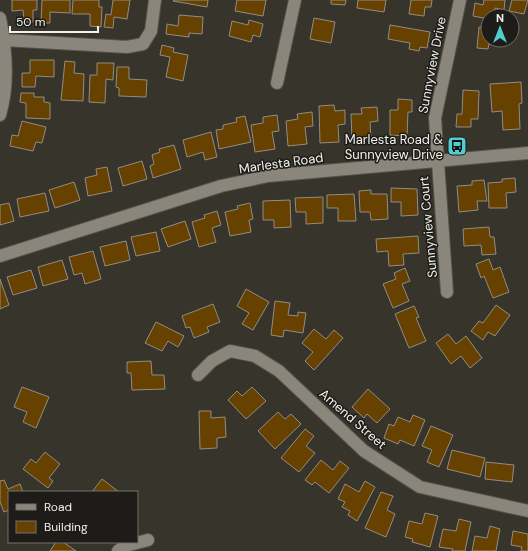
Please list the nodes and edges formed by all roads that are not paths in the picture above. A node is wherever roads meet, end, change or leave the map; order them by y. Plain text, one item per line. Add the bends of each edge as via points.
1 (156, 0) edge
2 (295, 0) edge
3 (460, 0) edge
4 (0, 18) edge
5 (4, 40) junction
6 (276, 82) dead end
7 (0, 115) edge
8 (528, 153) edge
9 (436, 160) junction
10 (0, 256) edge
11 (447, 292) dead end
12 (198, 375) dead end
13 (528, 511) edge
14 (148, 540) dead end
15 (136, 543) edge
16 (138, 543) edge
17 (118, 551) edge

1 - 5 street via 151,31 143,44 127,47
2 - 6 street
3 - 9 street, Sunnyview Drive via 435,118
4 - 5 street
5 - 7 street via 5,99
8 - 9 street, Marlesta Road
9 - 10 street, Marlesta Road via 268,176 237,183
9 - 11 street, Sunnyview Court
12 - 13 street, Amend Street via 212,361 230,351 255,356 279,371 364,450 420,487
14 - 16 street
15 - 17 street

